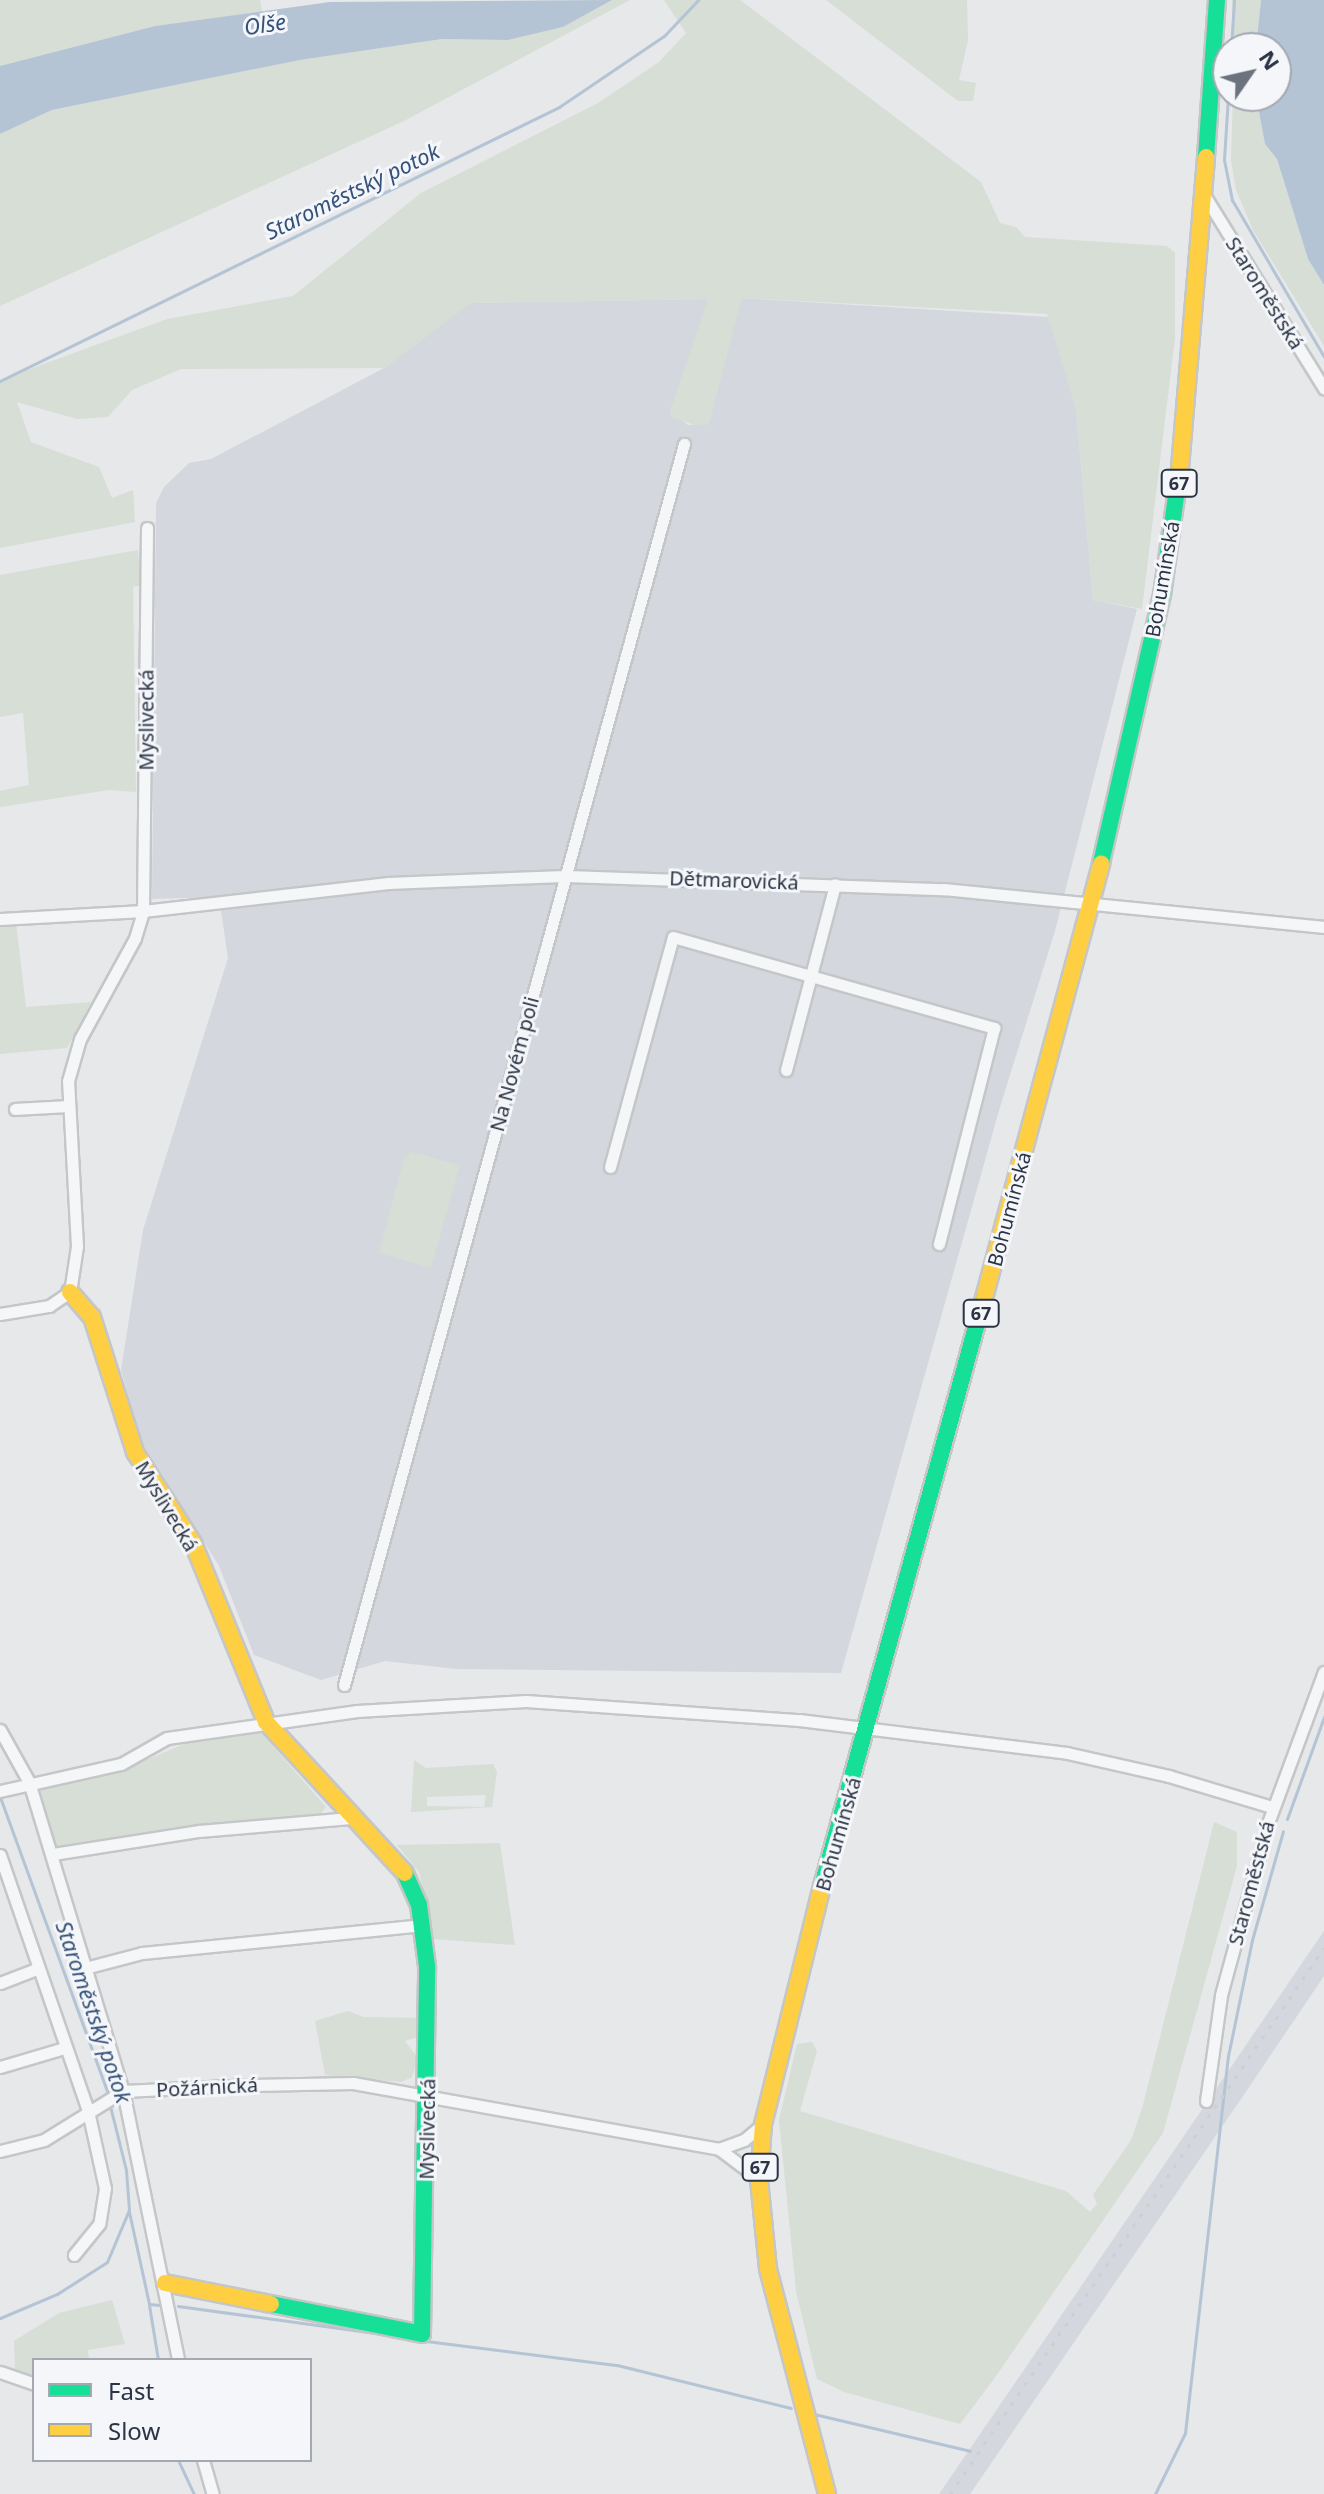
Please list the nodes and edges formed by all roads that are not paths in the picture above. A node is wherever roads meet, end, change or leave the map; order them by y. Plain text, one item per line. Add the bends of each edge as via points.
1 (1217, 0) edge
2 (1206, 198) junction
3 (1324, 388) edge
4 (684, 444) dead end
5 (147, 528) dead end
6 (565, 876) junction
7 (835, 884) junction
8 (1092, 904) junction
9 (143, 911) junction
10 (0, 919) edge
11 (1324, 927) edge
12 (811, 977) junction
13 (786, 1070) dead end
14 (67, 1106) junction
15 (15, 1109) dead end
16 (610, 1167) dead end
17 (939, 1244) dead end
18 (70, 1292) junction
19 (0, 1314) edge
20 (1324, 1672) edge
21 (344, 1685) dead end
22 (266, 1722) junction
23 (866, 1729) junction
24 (0, 1730) edge
25 (29, 1782) junction
26 (0, 1791) edge
27 (1272, 1807) junction
28 (350, 1818) junction
29 (53, 1854) junction
30 (0, 1855) edge
31 (421, 1925) junction
32 (85, 1968) junction
33 (37, 1969) junction
34 (0, 1983) edge
35 (64, 2048) junction
36 (0, 2067) edge
37 (123, 2091) junction
38 (429, 2095) junction
39 (1206, 2101) dead end
40 (88, 2111) junction
41 (763, 2124) junction
42 (719, 2149) junction
43 (0, 2151) edge
44 (759, 2180) junction
45 (74, 2255) dead end
46 (166, 2291) junction
47 (178, 2358) edge
48 (0, 2372) edge
49 (32, 2383) edge
50 (204, 2462) edge
51 (213, 2494) edge
52 (827, 2494) edge

1 - 2 main road, Bohumínská / 67
2 - 3 street, Staroměstská
2 - 8 main road, Bohumínská / 67 via 1185,429 1162,595
4 - 6 street, Na Novém poli
5 - 9 street, Myslivecká
6 - 7 street, Dětmarovická
6 - 9 street, Dětmarovická via 388,883
6 - 21 street, Na Novém poli
7 - 8 street, Dětmarovická
7 - 12 street
8 - 11 street, Dětmarovická
8 - 23 main road, Bohumínská / 67
9 - 10 street
9 - 14 street, Myslivecká via 135,938 80,1039
12 - 13 street
12 - 16 street via 673,937
12 - 17 street via 994,1028
14 - 15 street
14 - 18 street, Myslivecká via 77,1246
18 - 19 street via 49,1306
18 - 22 main road, Myslivecká via 92,1317 135,1452 193,1543
20 - 27 street, Staroměstská
22 - 23 street via 526,1701
22 - 25 street via 167,1738 121,1764
22 - 28 main road, Myslivecká
23 - 27 street via 1067,1753
23 - 41 main road, Bohumínská / 67 via 792,1996
24 - 25 street
25 - 26 street
25 - 29 street
27 - 39 street, Staroměstská via 1221,1995
28 - 29 street via 199,1831
28 - 31 main road, Myslivecká via 405,1872
29 - 32 street
30 - 33 street
31 - 32 street via 142,1953
31 - 38 main road, Myslivecká
32 - 37 street
33 - 34 street
33 - 35 street
35 - 36 street
35 - 40 street
37 - 38 street, Požárnická via 353,2083
37 - 40 street
37 - 46 street
38 - 42 street, Požárnická
38 - 46 main road, Myslivecká via 422,2334
40 - 43 street via 44,2140
40 - 45 street via 105,2188 99,2224
41 - 42 street via 744,2140
41 - 44 main road, Bohumínská / 67
42 - 44 street
44 - 52 main road, Bohumínská / 67 via 773,2293
46 - 47 street
48 - 49 street
50 - 51 street

